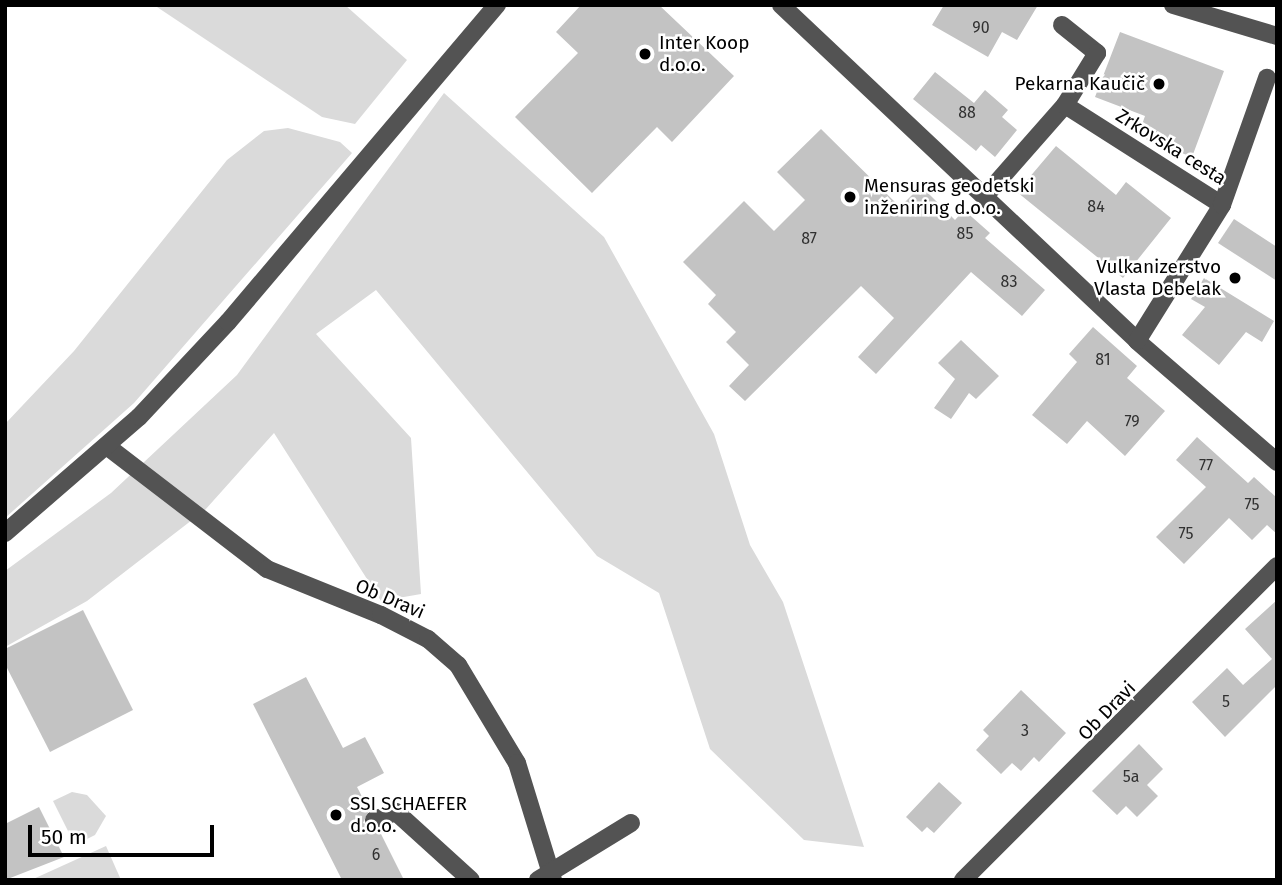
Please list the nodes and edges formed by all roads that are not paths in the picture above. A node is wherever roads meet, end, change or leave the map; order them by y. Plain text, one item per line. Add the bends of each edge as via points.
1 (497, 5) edge
2 (780, 5) edge
3 (1173, 5) edge
4 (1062, 25) dead end
5 (1277, 36) edge
6 (1267, 78) dead end
7 (1065, 105) junction
8 (985, 196) junction
9 (1222, 205) junction
10 (1137, 341) junction
11 (108, 447) junction
12 (1277, 462) edge
13 (5, 533) edge
14 (1277, 566) edge
15 (374, 820) dead end
16 (631, 823) dead end
17 (547, 878) edge
18 (471, 880) edge
19 (963, 880) edge

1 - 11 street via 328,207
2 - 8 street
3 - 5 street
4 - 7 street via 1097,53
6 - 9 street
7 - 8 street
7 - 9 street, Zrkovska cesta
8 - 10 street
9 - 10 street, Zrkovska cesta
10 - 12 street
11 - 13 street
11 - 17 street, Ob Dravi via 267,569 416,633 458,666 517,762
14 - 19 street, Ob Dravi
15 - 18 street via 396,812
16 - 17 street

